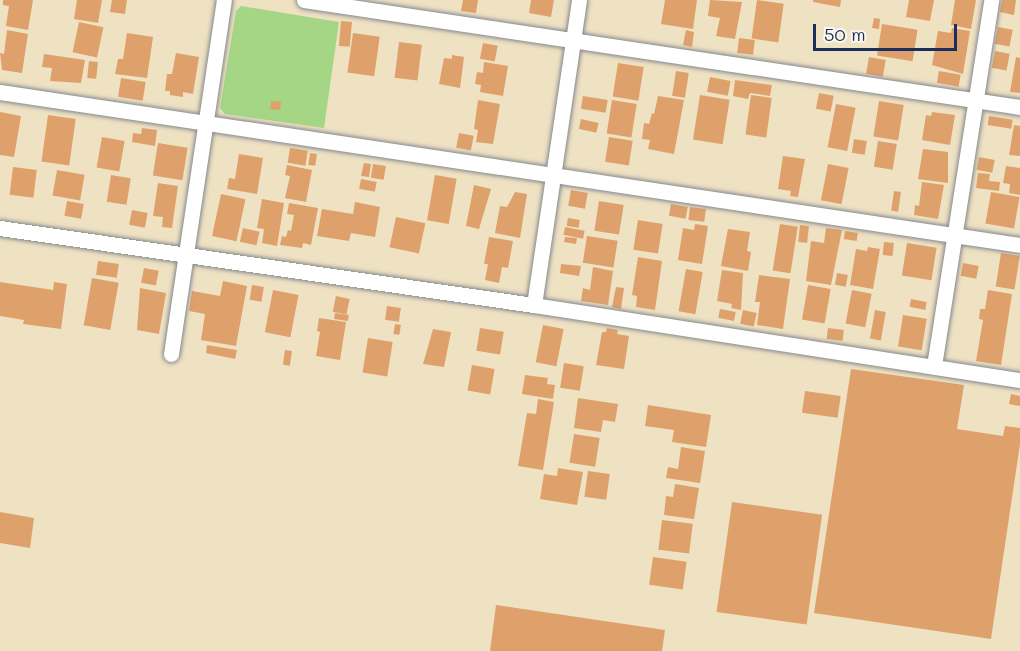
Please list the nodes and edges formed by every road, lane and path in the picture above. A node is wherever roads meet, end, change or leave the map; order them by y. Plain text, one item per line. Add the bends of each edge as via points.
1 (224, 0) edge
2 (304, 0) edge
3 (579, 0) edge
4 (991, 0) edge
5 (355, 3) edge
6 (573, 42) junction
7 (0, 92) edge
8 (975, 101) junction
9 (1020, 108) edge
10 (207, 122) junction
11 (554, 174) junction
12 (0, 228) edge
13 (954, 235) junction
14 (1020, 245) edge
15 (188, 254) junction
16 (534, 305) junction
17 (171, 354) dead end
18 (934, 366) junction
19 (1020, 380) edge

1 - 10 street
2 - 5 street
3 - 6 street
4 - 8 street
5 - 6 street
6 - 8 street
6 - 11 street
7 - 10 street
8 - 9 street
8 - 13 street
10 - 11 street
10 - 15 street
11 - 13 street
11 - 16 street
12 - 15 street
13 - 14 street
13 - 18 street
15 - 16 street
15 - 17 street
16 - 18 street
18 - 19 street

